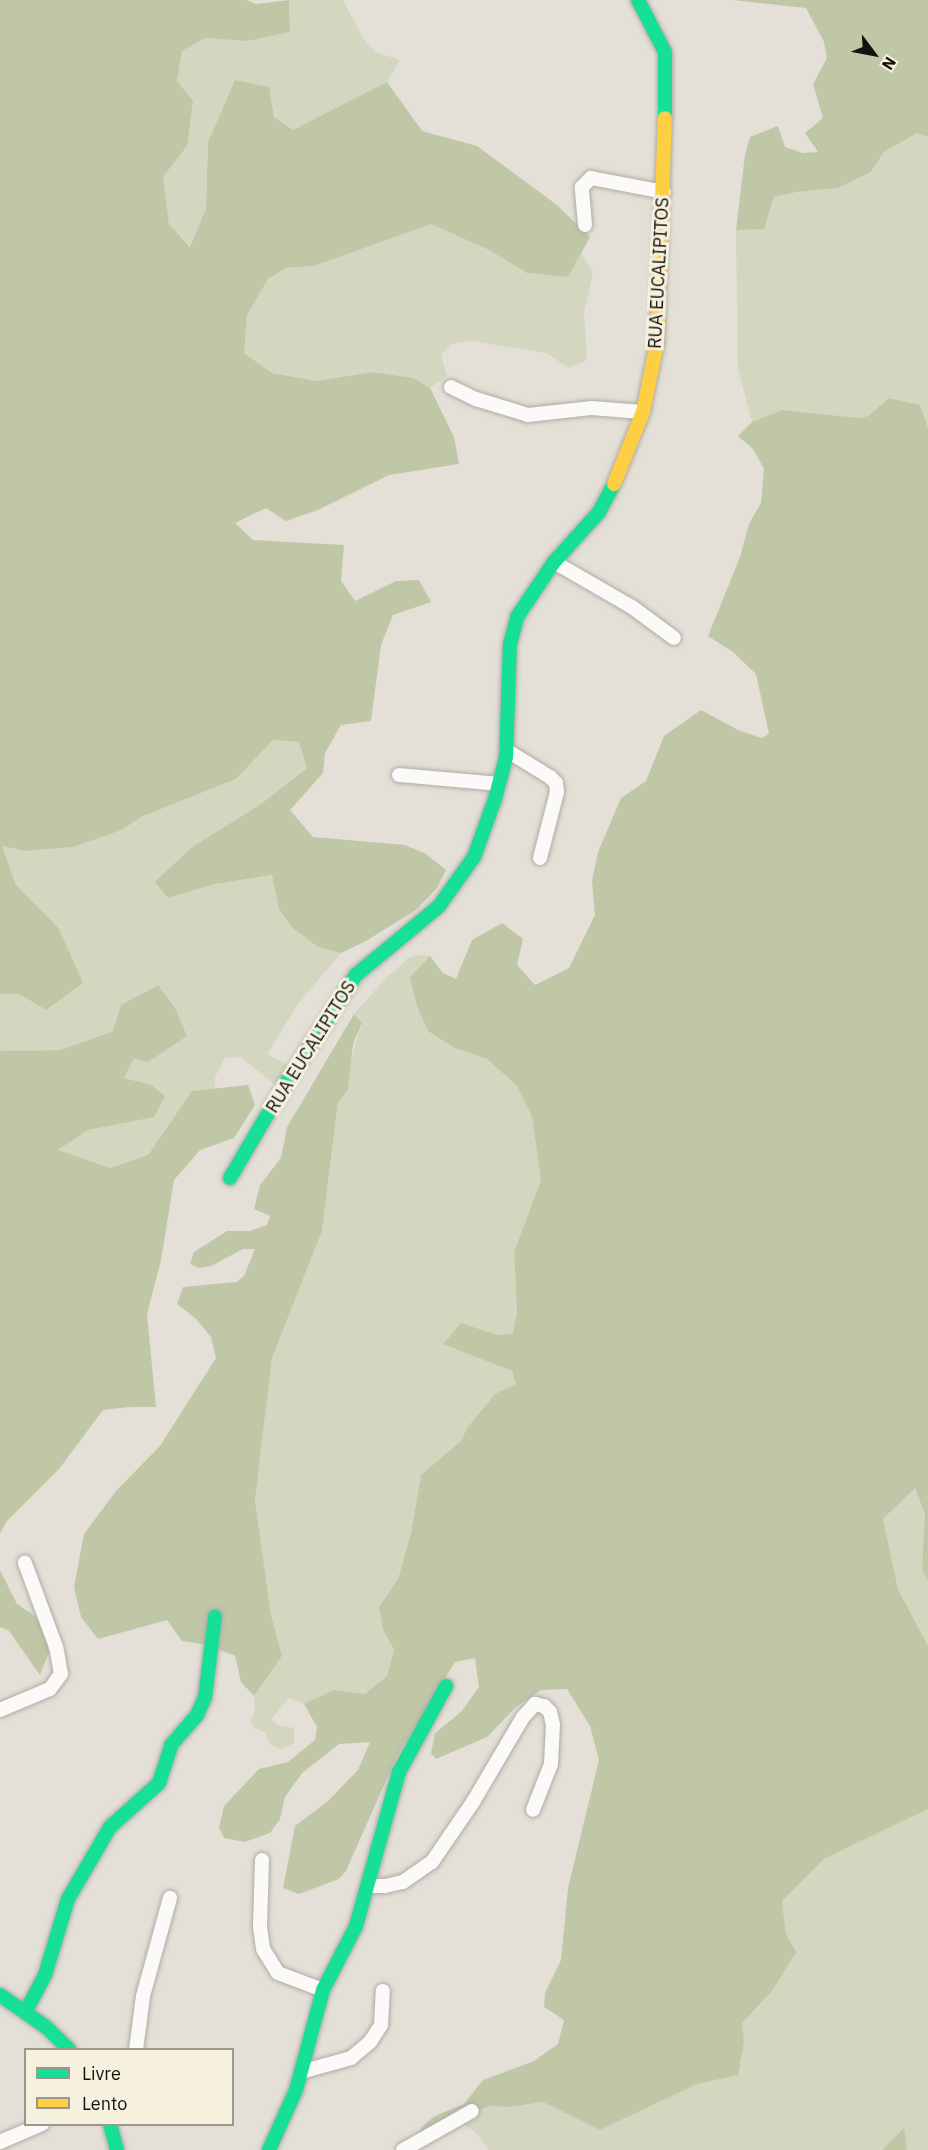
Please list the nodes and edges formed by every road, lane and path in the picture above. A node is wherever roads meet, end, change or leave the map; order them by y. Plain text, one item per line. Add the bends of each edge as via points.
1 (638, 0) edge
2 (664, 192) junction
3 (585, 225) dead end
4 (451, 387) dead end
5 (643, 412) junction
6 (554, 562) junction
7 (674, 638) dead end
8 (506, 750) junction
9 (399, 775) dead end
10 (499, 784) junction
11 (540, 858) dead end
12 (230, 1179) dead end
13 (25, 1563) dead end
14 (215, 1617) dead end
15 (446, 1686) dead end
16 (0, 1710) edge
17 (533, 1810) dead end
18 (262, 1860) dead end
19 (369, 1886) junction
20 (170, 1898) dead end
21 (323, 1989) junction
22 (383, 1991) dead end
23 (0, 1995) edge
24 (26, 2011) junction
25 (69, 2048) edge
26 (136, 2048) edge
27 (301, 2072) junction
28 (472, 2111) dead end
29 (37, 2126) edge
30 (111, 2126) edge
31 (0, 2142) edge
32 (117, 2150) edge
33 (269, 2150) edge
34 (403, 2150) edge

1 - 2 street, RUA EUCALIPITOS via 665,52
2 - 3 street via 591,178 582,187
2 - 5 street, RUA EUCALIPITOS via 657,343
4 - 5 street via 528,415 591,408
5 - 6 street, RUA EUCALIPITOS via 613,488 599,512
6 - 7 street via 632,607
6 - 8 street, RUA EUCALIPITOS via 517,617
8 - 10 street, RUA EUCALIPITOS
8 - 11 street via 556,783
9 - 10 street
10 - 12 street, RUA EUCALIPITOS via 474,857 439,906 356,975
13 - 16 street via 56,1647 61,1674 50,1689
14 - 24 street via 205,1697 197,1715 171,1745 159,1783 110,1827 68,1899 45,1975
15 - 19 street via 399,1772
17 - 19 street via 551,1764 553,1725 550,1712 535,1704 432,1862 403,1882
18 - 21 street via 263,1949 278,1973
19 - 21 street via 356,1926
20 - 26 street via 143,1996
21 - 27 street
22 - 27 street via 381,2025 370,2042 351,2058
23 - 24 street
24 - 25 street
27 - 33 street
28 - 34 street
29 - 31 street
30 - 32 street

